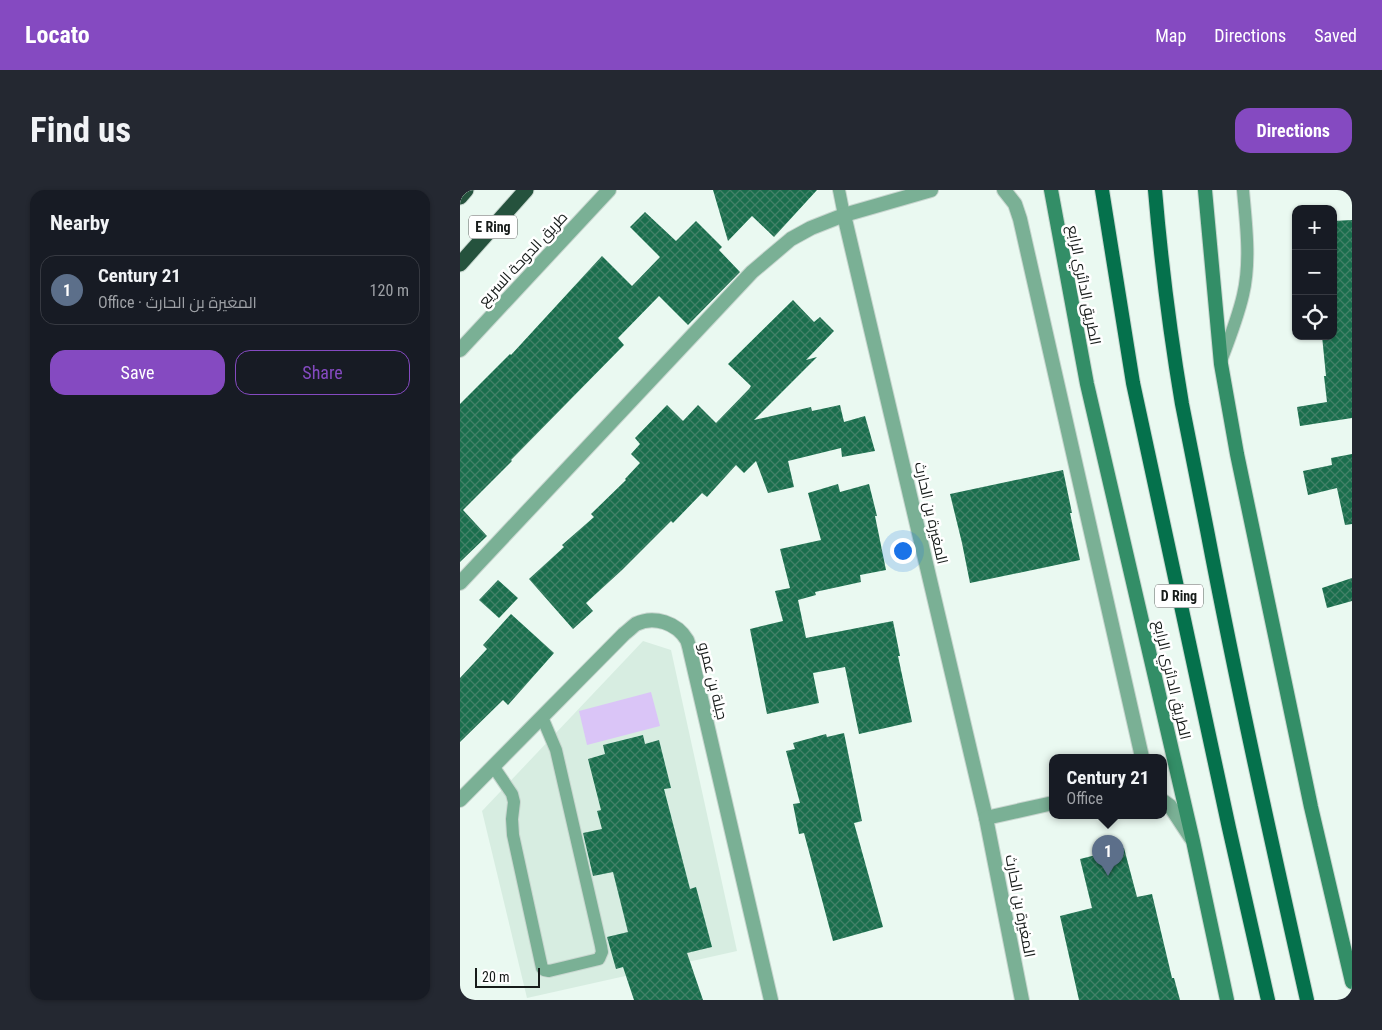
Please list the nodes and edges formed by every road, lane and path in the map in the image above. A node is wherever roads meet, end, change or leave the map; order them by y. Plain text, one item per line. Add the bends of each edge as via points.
1 (466, 190) edge
2 (526, 190) edge
3 (609, 190) edge
4 (839, 190) edge
5 (931, 190) edge
6 (1005, 190) edge
7 (1050, 190) edge
8 (1102, 190) edge
9 (1155, 190) edge
10 (1205, 190) edge
11 (1243, 190) edge
12 (460, 197) edge
13 (844, 216) junction
14 (460, 264) edge
15 (460, 350) edge
16 (1220, 364) junction
17 (460, 583) edge
18 (542, 717) junction
19 (1140, 754) edge
20 (493, 766) junction
21 (460, 800) edge
22 (1049, 804) edge
23 (1167, 804) edge
24 (986, 818) junction
25 (1193, 841) junction
26 (1352, 982) edge
27 (771, 1000) edge
28 (1022, 1000) edge
29 (1227, 1000) edge
30 (1268, 1000) edge
31 (1307, 1000) edge

1 - 12 highway, E Ring
2 - 14 highway, E Ring
3 - 15 street, طريق الدوحة السريع
4 - 13 lane
5 - 13 street
6 - 19 street via 1016,204 1020,220
7 - 25 main road, الطريق الدائري الرابع / D Ring via 1087,384
8 - 30 main road, الطريق الدائري الرابع / D Ring via 1133,383
9 - 31 main road, D Ring via 1182,403 1266,818
10 - 16 main road
11 - 16 lane via 1248,249 1246,281
13 - 17 street via 811,228 791,240 752,272
13 - 24 street, المغيرة بن الحارث
16 - 26 main road via 1303,769
18 - 20 street, جبلة بن عمرو
18 - 20 lane via 556,750 601,946 599,959 550,971 542,968 513,835 514,802
18 - 27 street, جبلة بن عمرو via 636,624 650,620 678,629 687,641 691,655
20 - 21 street, جبلة بن عمرو
22 - 24 street
23 - 25 street
24 - 28 street, المغيرة بن الحارث
25 - 29 main road, الطريق الدائري الرابع / D Ring

